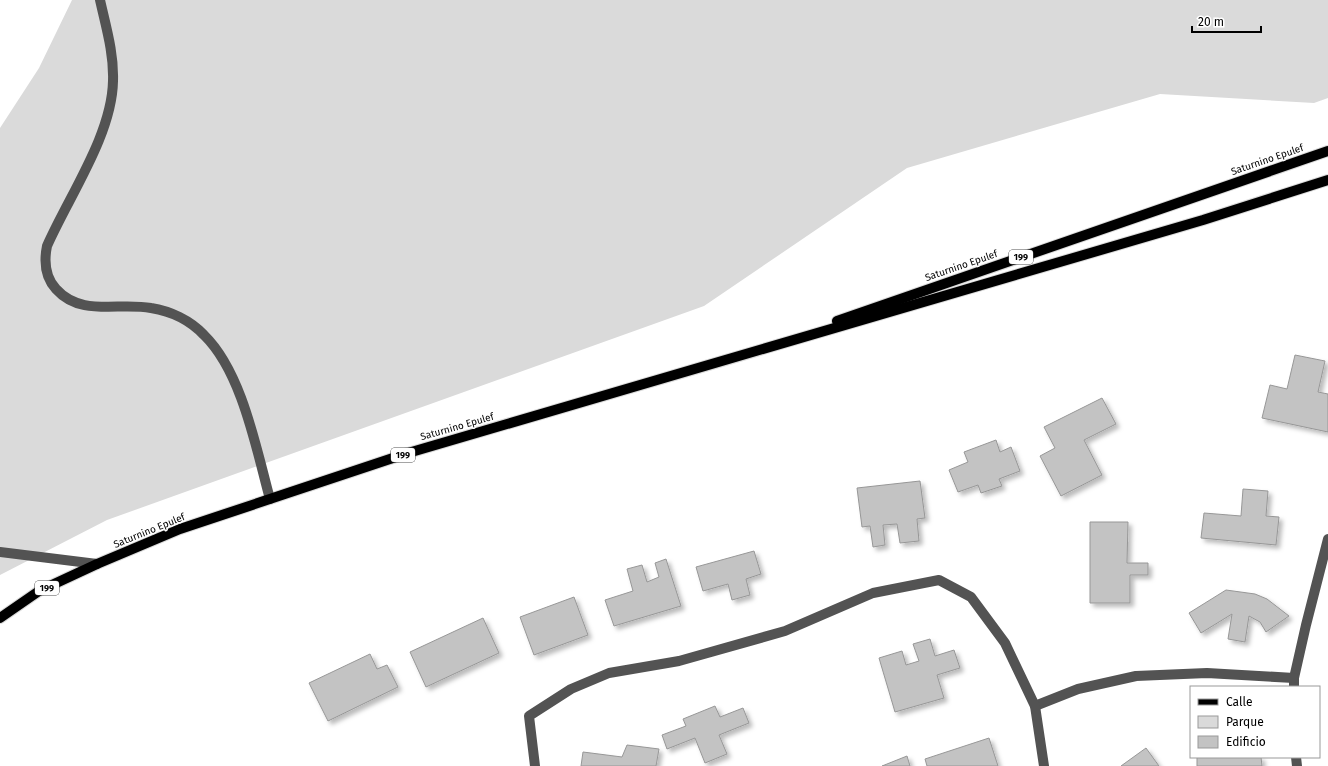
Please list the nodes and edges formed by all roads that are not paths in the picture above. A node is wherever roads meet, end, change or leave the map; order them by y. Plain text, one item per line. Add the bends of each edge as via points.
1 (100, 0) edge
2 (1328, 151) edge
3 (1328, 180) edge
4 (715, 364) junction
5 (270, 499) junction
6 (1328, 539) edge
7 (0, 552) edge
8 (97, 564) junction
9 (0, 618) edge
10 (1294, 682) edge
11 (1035, 706) junction
12 (535, 766) edge
13 (1044, 766) edge

1 - 5 street via 113,60 112,98 104,129 47,246 45,262 49,278 61,294 79,304 149,307 179,317 203,334 221,356 244,404
2 - 4 main road, Saturnino Epulef / 199
3 - 4 main road, Saturnino Epulef / 199 via 1196,222
4 - 5 main road, Saturnino Epulef / 199 via 408,453
5 - 8 main road, Saturnino Epulef / 199 via 180,529
6 - 10 street
7 - 8 street
8 - 9 main road, 199 via 39,591
10 - 11 street via 1207,673 1136,676 1078,689
11 - 12 street via 1005,644 971,597 938,580 873,593 785,631 679,660 609,673 571,689 529,716
11 - 13 street

